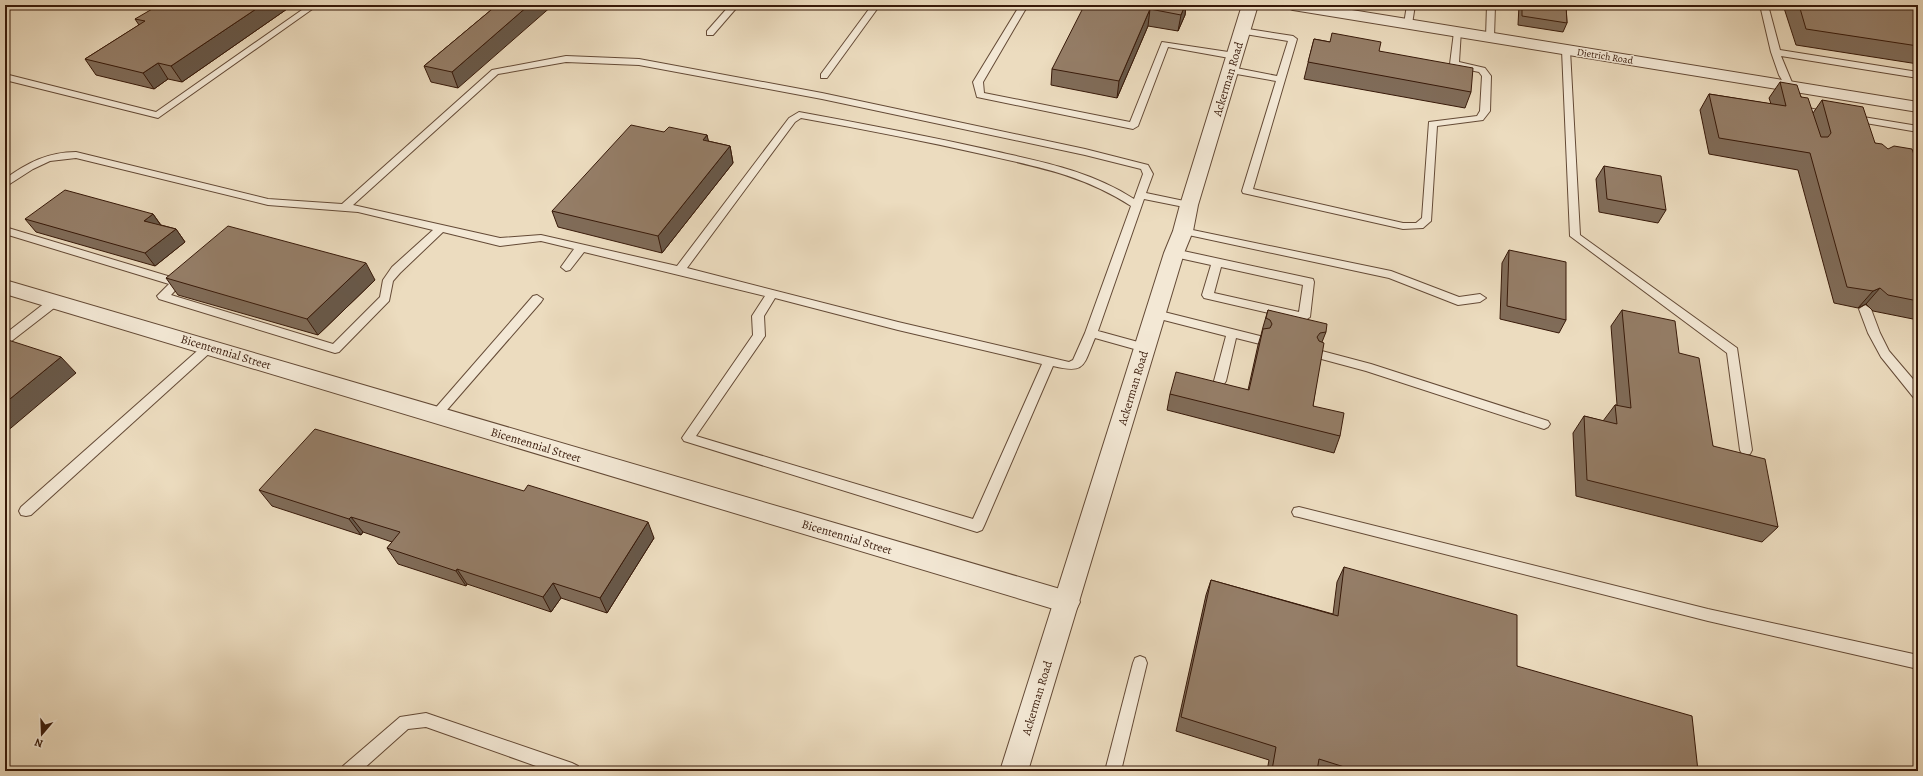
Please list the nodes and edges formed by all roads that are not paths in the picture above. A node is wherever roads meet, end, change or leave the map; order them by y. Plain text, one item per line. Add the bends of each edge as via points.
1 (314, 5) edge
2 (735, 5) edge
3 (876, 5) edge
4 (1024, 5) edge
5 (1250, 5) edge
6 (1293, 5) edge
7 (1410, 5) edge
8 (1491, 5) edge
9 (1764, 5) edge
10 (1408, 24) junction
11 (1242, 31) junction
12 (1458, 32) junction
13 (710, 33) dead end
14 (1490, 37) junction
15 (1566, 50) junction
16 (1775, 52) junction
17 (1233, 63) junction
18 (1918, 75) edge
19 (824, 76) dead end
20 (5, 77) edge
21 (1282, 80) junction
22 (1789, 86) junction
23 (1918, 107) edge
24 (1862, 120) junction
25 (1918, 129) edge
26 (1867, 134) edge
27 (5, 184) edge
28 (1139, 200) junction
29 (1189, 205) junction
30 (344, 208) junction
31 (441, 228) junction
32 (5, 230) edge
33 (1183, 231) junction
34 (582, 247) junction
35 (1174, 253) junction
36 (1217, 262) junction
37 (566, 267) dead end
38 (680, 270) junction
39 (5, 287) edge
40 (772, 294) junction
41 (1480, 298) dead end
42 (537, 299) dead end
43 (54, 302) junction
44 (1865, 309) edge
45 (1156, 314) junction
46 (1091, 333) junction
47 (1232, 333) junction
48 (5, 340) edge
49 (1260, 340) edge
50 (209, 347) junction
51 (1145, 348) junction
52 (1318, 354) edge
53 (1049, 362) junction
54 (1220, 381) edge
55 (1917, 392) edge
56 (436, 415) junction
57 (1544, 424) dead end
58 (1746, 450) dead end
59 (26, 511) dead end
60 (1298, 512) dead end
61 (1067, 602) junction
62 (1918, 662) edge
63 (1140, 663) dead end
64 (349, 771) edge
65 (572, 771) edge
66 (1014, 771) edge
67 (1113, 771) edge

1 - 20 lane via 158,115
2 - 13 lane
3 - 19 lane
4 - 17 lane via 978,82 980,95 1133,126 1165,44
5 - 11 street, Ackerman Road
6 - 10 street, Dietrich Road
7 - 10 lane
8 - 14 lane
9 - 16 lane
10 - 12 street, Dietrich Road
11 - 17 street, Ackerman Road
11 - 21 lane via 1293,39
12 - 14 street, Dietrich Road
12 - 21 lane via 1454,64 1482,70 1487,76 1485,111 1480,118 1432,124 1427,219 1419,226 1404,226 1247,190
14 - 15 street, Dietrich Road
15 - 22 street, Dietrich Road
15 - 58 lane via 1575,236 1733,351
16 - 18 lane
16 - 22 lane
17 - 21 lane
17 - 29 street, Ackerman Road
22 - 23 street, Dietrich Road
22 - 24 lane via 1803,104 1804,115
24 - 25 lane
24 - 26 lane
27 - 30 lane via 29,166 64,154 268,202
28 - 29 lane
28 - 30 lane via 1148,174 1145,167 1128,162 822,96 639,62 566,59 495,72
28 - 38 lane via 1064,170 928,138 799,114
28 - 46 lane
29 - 33 street, Ackerman Road
30 - 31 lane
31 - 32 lane via 396,270 388,280 385,298 335,349 163,296 177,283
31 - 34 lane via 500,242 541,238
33 - 35 street, Ackerman Road
33 - 41 lane via 1391,275 1458,301
34 - 37 lane
34 - 38 lane
35 - 36 lane
35 - 45 street, Ackerman Road
36 - 36 lane via 1309,282 1304,317 1208,295
38 - 40 lane
39 - 43 street, Bicentennial Street
40 - 53 lane
40 - 53 lane via 758,316 759,336 688,438 977,526
42 - 56 lane
43 - 48 lane
43 - 50 street, Bicentennial Street
44 - 55 lane via 1872,332 1883,351 1895,370
45 - 47 lane
45 - 51 street, Ackerman Road
46 - 51 lane
46 - 53 lane via 1078,363 1074,366
47 - 49 lane
47 - 54 lane
50 - 56 street, Bicentennial Street
50 - 59 lane
51 - 61 street, Ackerman Road
52 - 57 lane via 1367,367
56 - 61 street, Bicentennial Street
60 - 62 lane via 1708,615
61 - 66 street, Ackerman Road
63 - 67 lane
64 - 65 lane via 405,722 426,720

